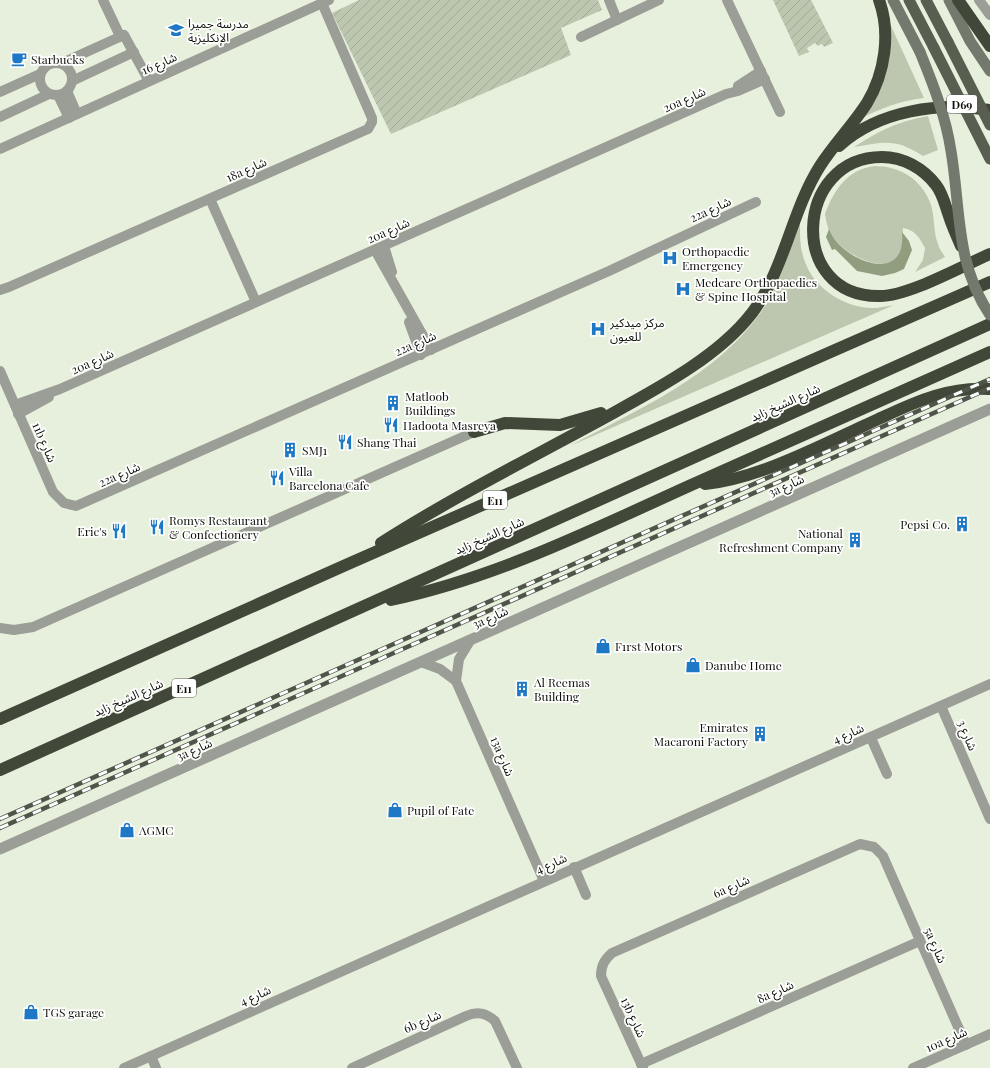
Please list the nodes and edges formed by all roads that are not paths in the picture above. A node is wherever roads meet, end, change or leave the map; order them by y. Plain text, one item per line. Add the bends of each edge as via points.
1 (103, 0) edge
2 (609, 0) edge
3 (659, 0) edge
4 (727, 0) edge
5 (879, 0) edge
6 (893, 0) edge
7 (909, 0) edge
8 (926, 0) edge
9 (949, 0) edge
10 (958, 0) edge
11 (979, 0) edge
12 (325, 1) edge
13 (990, 15) edge
14 (618, 20) junction
15 (120, 36) junction
16 (581, 37) dead end
17 (990, 46) edge
18 (134, 52) junction
19 (62, 63) junction
20 (990, 71) edge
21 (40, 74) junction
22 (763, 75) junction
23 (72, 81) junction
24 (149, 82) junction
25 (0, 92) edge
26 (58, 93) junction
27 (990, 110) edge
28 (780, 112) dead end
29 (73, 116) junction
30 (0, 117) edge
31 (990, 125) edge
32 (0, 149) edge
33 (990, 159) edge
34 (820, 166) junction
35 (210, 199) junction
36 (756, 202) dead end
37 (961, 246) junction
38 (379, 248) junction
39 (990, 254) edge
40 (990, 282) edge
41 (4, 289) edge
42 (0, 294) edge
43 (256, 302) junction
44 (407, 310) junction
45 (990, 316) edge
46 (990, 324) edge
47 (431, 350) junction
48 (990, 352) edge
49 (421, 355) junction
50 (0, 371) edge
51 (990, 389) edge
52 (630, 403) junction
53 (990, 409) edge
54 (16, 410) junction
55 (474, 432) joint
56 (690, 486) junction
57 (83, 504) joint
58 (348, 564) junction
59 (368, 605) junction
60 (0, 628) edge
61 (470, 641) junction
62 (421, 662) junction
63 (456, 681) junction
64 (990, 684) edge
65 (941, 706) junction
66 (0, 720) edge
67 (871, 738) junction
68 (0, 770) edge
69 (888, 774) dead end
70 (990, 818) edge
71 (0, 849) edge
72 (883, 856) joint
73 (574, 867) junction
74 (544, 881) junction
75 (586, 895) dead end
76 (920, 941) junction
77 (601, 976) joint
78 (990, 1034) edge
79 (966, 1045) junction
80 (151, 1056) junction
81 (642, 1066) edge
82 (124, 1068) edge
83 (156, 1068) edge
84 (352, 1068) edge
85 (517, 1068) edge
86 (913, 1068) edge

1 - 15 street
2 - 14 street
3 - 14 street
4 - 22 street
5 - 34 highway via 885,34 879,76 867,102
6 - 37 main road, bridge via 920,52 941,110 951,149 959,206
7 - 33 main road, D69, bridge
8 - 31 main road, D69, bridge
9 - 20 main road via 970,41
10 - 17 highway
11 - 13 street
12 - 24 street, شارع 16
12 - 35 street, 18a شارع via 372,118 370,126 364,131
14 - 16 street
15 - 18 street via 126,36
15 - 19 street
18 - 23 street
18 - 24 street
19 - 21 street via 48,64
19 - 23 street via 71,73
21 - 25 street
21 - 26 street via 42,88
22 - 28 street
22 - 38 street, 20a شارع via 738,91 726,94
23 - 26 street
24 - 29 street, شارع 16
26 - 29 street
26 - 30 street
27 - 34 highway via 939,108 890,117 860,130 844,141
29 - 32 street, شارع 16
34 - 52 highway via 799,207 771,282 746,320 705,358
35 - 41 street, 18a شارع
35 - 43 street
36 - 47 street, 22a شارع
37 - 39 highway via 937,186 922,170 902,160 888,157 873,157 845,166 828,183 814,215 813,238 818,261 834,280 856,293 868,296 905,291
37 - 45 main road, bridge via 974,286
38 - 43 street, 20a شارع
38 - 44 street
40 - 58 highway, E11
41 - 42 street, 18a شارع
43 - 54 street, 20a شارع
44 - 47 street
44 - 49 street
46 - 59 highway, شارع الشيخ زايد / E11
47 - 49 street, 22a شارع
48 - 56 highway
49 - 57 street, 22a شارع
50 - 54 street, 11b شارع
51 - 56 highway via 962,390 930,396 768,468 730,480
52 - 55 highway via 568,423 505,423
52 - 58 highway via 450,502
53 - 61 street, 3a شارع
54 - 57 street, 11b شارع via 53,492 64,503 76,506
55 - 60 street via 33,627 14,630
56 - 59 highway via 598,528 486,574 440,589
58 - 66 highway, E11
59 - 68 highway, شارع الشيخ زايد / E11
61 - 62 street, 3a شارع
61 - 63 street via 459,659
62 - 63 street via 440,669
62 - 71 street, 3a شارع
63 - 74 street, 13a شارع
64 - 65 street, شارع 4
65 - 67 street, شارع 4
65 - 70 street, شارع 3
67 - 69 street
67 - 73 street, شارع 4
72 - 76 street, 5a شارع
72 - 77 street, 6a شارع via 874,846 854,846 612,953 603,963
73 - 74 street, شارع 4
73 - 75 street
74 - 80 street, شارع 4
76 - 79 street, 5a شارع
76 - 81 street, 8a شارع
77 - 81 street, 13b شارع
78 - 79 street, 10a شارع
79 - 86 street, 10a شارع
80 - 82 street, شارع 4
80 - 83 street
84 - 85 street, 6b شارع via 473,1013 489,1015 495,1020

